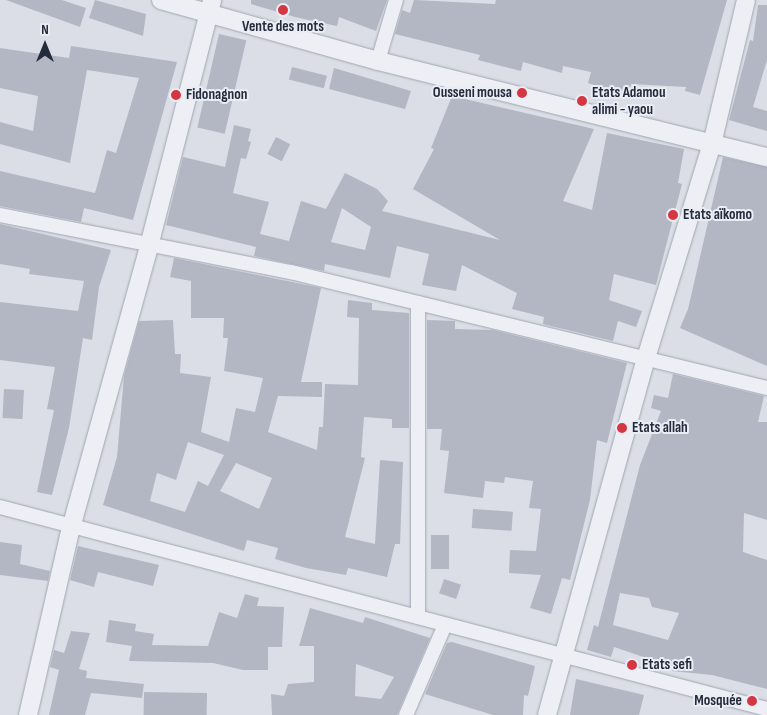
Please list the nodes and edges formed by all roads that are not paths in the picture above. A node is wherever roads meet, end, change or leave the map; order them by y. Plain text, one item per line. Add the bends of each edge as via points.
1 (161, 0) edge
2 (396, 0) edge
3 (746, 0) edge
4 (210, 8) edge
5 (378, 61) junction
6 (712, 144) junction
7 (767, 157) edge
8 (0, 215) edge
9 (149, 246) junction
10 (418, 303) junction
11 (646, 358) junction
12 (767, 388) edge
13 (0, 507) edge
14 (71, 528) junction
15 (418, 617) junction
16 (445, 625) junction
17 (563, 655) junction
18 (767, 709) edge
19 (28, 715) edge
20 (406, 715) edge
21 (547, 715) edge

1 - 4 street
2 - 5 street
3 - 6 street
4 - 5 street
4 - 9 street
5 - 6 street
6 - 7 street
6 - 11 street
8 - 9 street
9 - 10 street via 291,272
9 - 14 street
10 - 11 street
10 - 15 street
11 - 12 street
11 - 17 street
13 - 14 street
14 - 15 street
14 - 19 street
15 - 16 street
16 - 17 street
16 - 20 street
17 - 18 street
17 - 21 street

